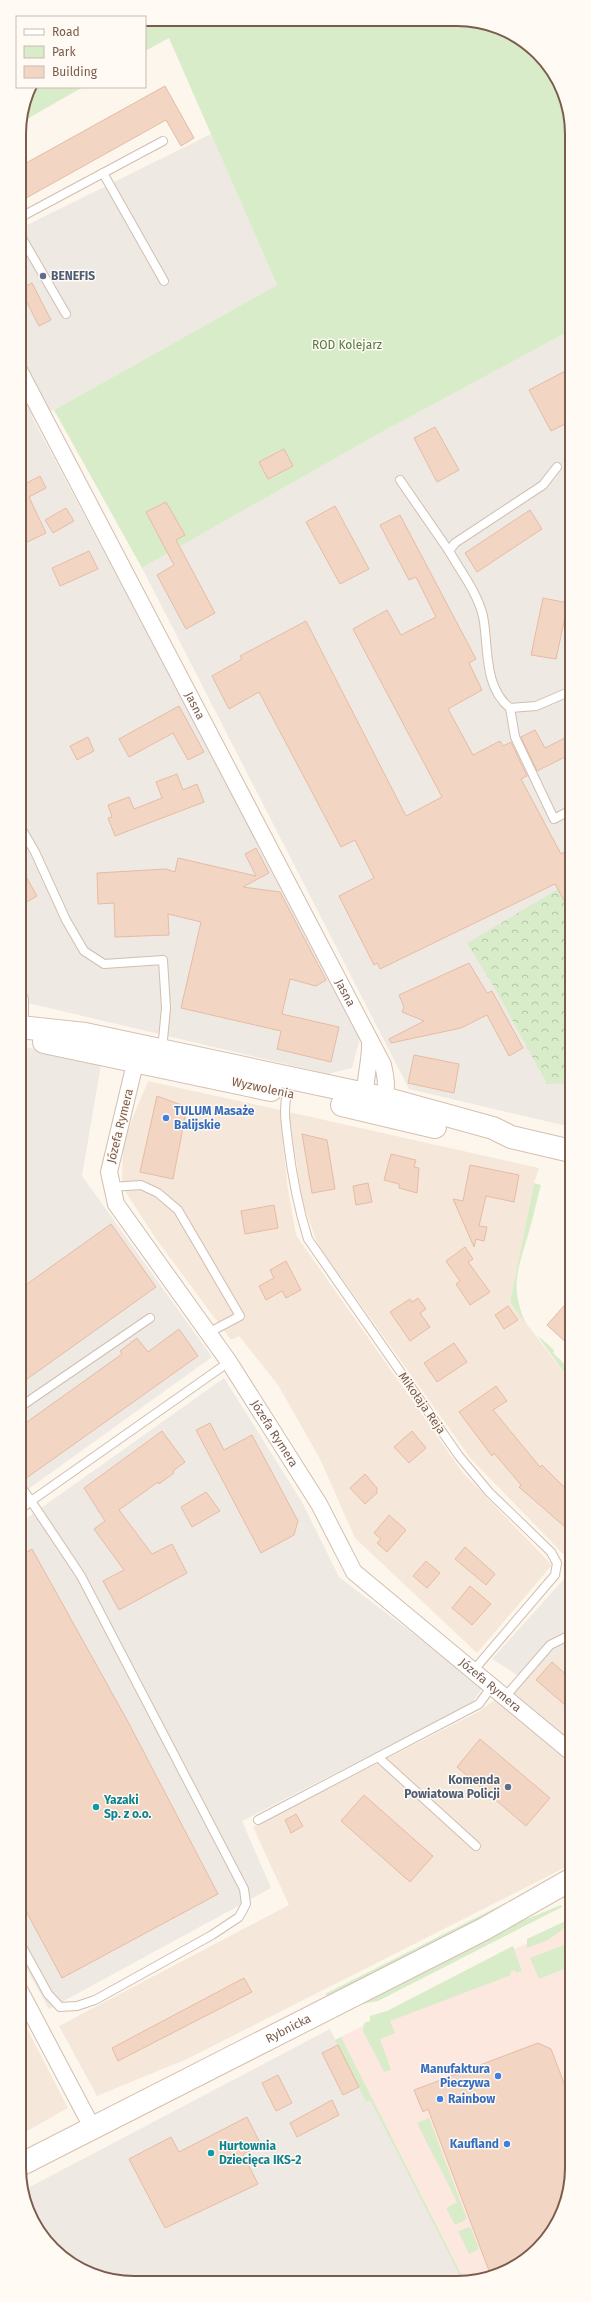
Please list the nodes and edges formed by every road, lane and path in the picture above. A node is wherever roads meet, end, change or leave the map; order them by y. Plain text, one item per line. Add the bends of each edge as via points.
1 (163, 140) dead end
2 (103, 173) junction
3 (26, 214) edge
4 (26, 245) edge
5 (164, 281) dead end
6 (66, 314) dead end
7 (26, 383) edge
8 (557, 466) dead end
9 (400, 480) dead end
10 (449, 551) junction
11 (565, 694) edge
12 (510, 708) junction
13 (565, 813) edge
14 (26, 836) edge
15 (26, 1034) edge
16 (370, 1042) junction
17 (138, 1054) junction
18 (160, 1058) junction
19 (287, 1094) junction
20 (372, 1101) junction
21 (565, 1150) edge
22 (111, 1187) junction
23 (150, 1318) dead end
24 (208, 1333) junction
25 (229, 1362) junction
26 (26, 1403) edge
27 (26, 1493) edge
28 (32, 1501) junction
29 (26, 1506) edge
30 (565, 1638) edge
31 (473, 1670) junction
32 (492, 1686) junction
33 (505, 1697) junction
34 (565, 1747) edge
35 (378, 1757) junction
36 (258, 1820) dead end
37 (476, 1846) dead end
38 (565, 1883) edge
39 (565, 1899) edge
40 (484, 1929) junction
41 (26, 1954) edge
42 (26, 2002) edge
43 (93, 2129) junction
44 (26, 2162) edge

1 - 2 lane
2 - 3 lane
2 - 5 lane
4 - 6 lane
7 - 16 street, Jasna
8 - 10 lane via 543,485 455,543
9 - 10 lane
10 - 12 lane via 472,587 482,616 487,663 500,700
11 - 12 lane via 536,706
12 - 13 lane via 515,737 554,819
14 - 18 lane via 66,920 84,950 104,964 163,960 166,1008
15 - 17 street, Wyzwolenia via 30,1038
16 - 20 street, Jasna
16 - 20 street, Jasna via 383,1065 387,1087
17 - 18 street, Wyzwolenia
17 - 22 street, Józefa Rymera via 109,1172
18 - 19 street, Wyzwolenia
18 - 20 street, Wyzwolenia
19 - 20 street, Wyzwolenia
19 - 31 lane, Mikołaja Reja via 284,1106 293,1179 298,1210 308,1239 459,1456 489,1492 551,1552 557,1562 555,1575
20 - 21 street, Wyzwolenia via 493,1128 511,1137
22 - 24 street, Józefa Rymera via 116,1204
22 - 24 lane via 141,1185 158,1193 178,1210 240,1316
23 - 26 lane
24 - 25 street, Józefa Rymera
25 - 28 lane
25 - 31 street, Józefa Rymera via 319,1504 354,1572
27 - 28 lane
28 - 29 lane
28 - 41 lane via 81,1576 244,1889 246,1904 239,1918 212,1935 95,2000 78,2006 60,2008 48,1994
30 - 33 lane via 550,1645
31 - 32 street, Józefa Rymera
32 - 33 street, Józefa Rymera
32 - 35 lane via 479,1704
33 - 34 street, Józefa Rymera
35 - 36 lane
35 - 37 lane
38 - 40 street, Rybnicka
39 - 40 street, Rybnicka
40 - 43 street, Rybnicka
42 - 43 street
43 - 44 street, Rybnicka

